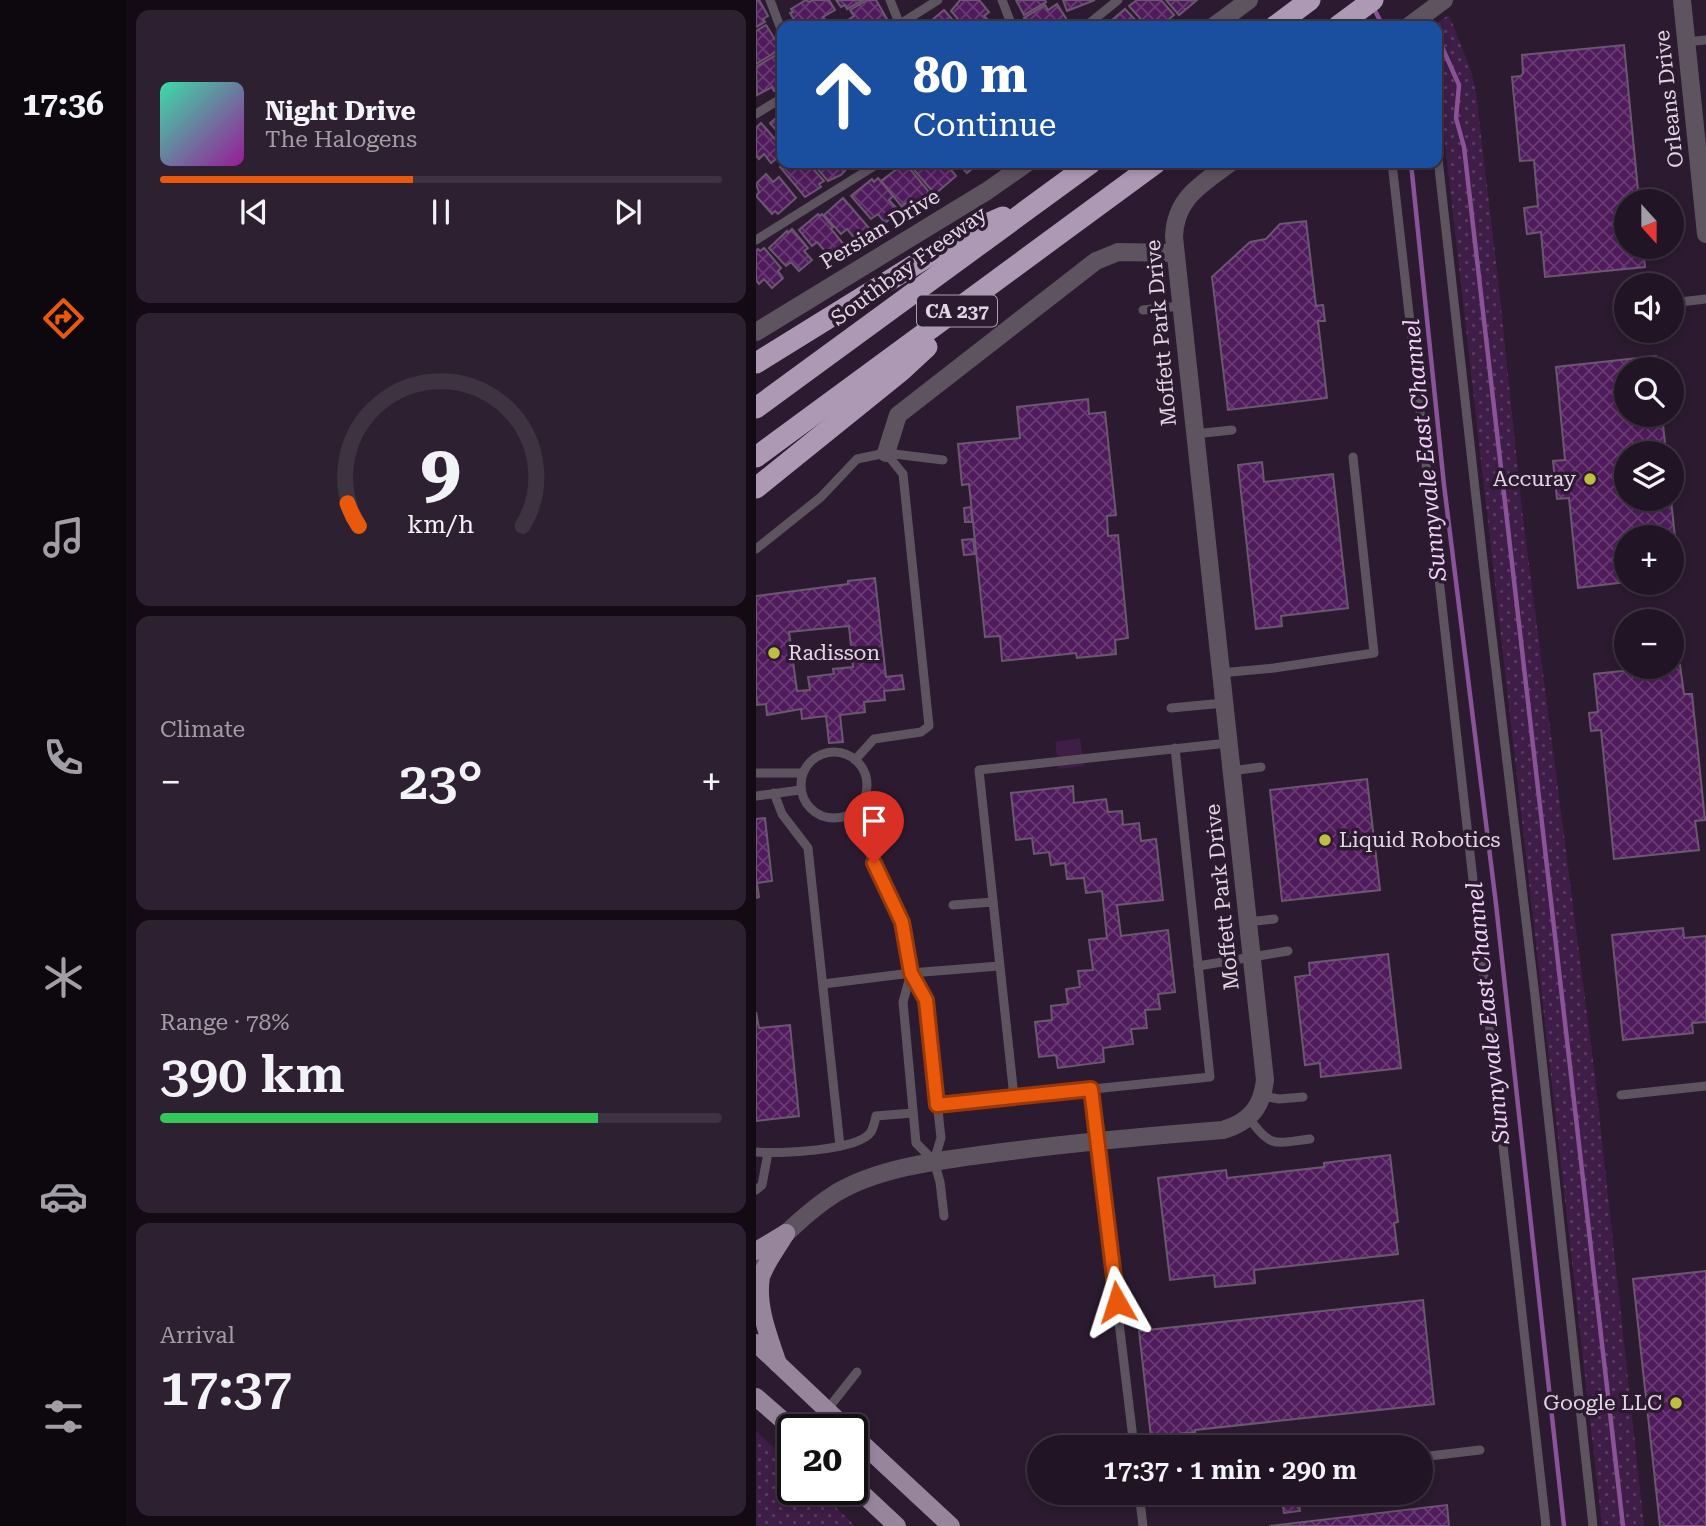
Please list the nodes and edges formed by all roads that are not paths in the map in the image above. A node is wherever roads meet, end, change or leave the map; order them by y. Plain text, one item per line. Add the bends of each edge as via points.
1 (771, 0) edge
2 (890, 0) edge
3 (938, 0) edge
4 (1002, 0) edge
5 (1117, 0) edge
6 (1249, 0) edge
7 (1310, 0) edge
8 (1373, 0) edge
9 (1444, 0) edge
10 (1682, 0) edge
11 (778, 21) edge
12 (898, 21) edge
13 (905, 21) edge
14 (1010, 21) edge
15 (1092, 21) edge
16 (1221, 21) edge
17 (1282, 21) edge
18 (1346, 21) edge
19 (1419, 21) edge
20 (1706, 40) edge
21 (1685, 42) junction
22 (777, 101) edge
23 (756, 114) edge
24 (871, 168) edge
25 (1020, 168) edge
26 (1084, 168) edge
27 (1149, 168) edge
28 (1223, 168) edge
29 (1393, 168) edge
30 (1439, 168) edge
31 (1040, 201) junction
32 (1706, 234) edge
33 (756, 240) edge
34 (1175, 253) junction
35 (996, 283) junction
36 (1706, 299) edge
37 (1684, 302) edge
38 (1180, 306) junction
39 (1143, 310) dead end
40 (756, 332) edge
41 (756, 363) edge
42 (756, 408) edge
43 (1232, 430) dead end
44 (1194, 434) junction
45 (886, 453) junction
46 (756, 457) edge
47 (1353, 457) dead end
48 (943, 460) dead end
49 (756, 488) edge
50 (756, 549) edge
51 (1220, 673) junction
52 (1224, 703) junction
53 (1171, 708) dead end
54 (1228, 743) junction
55 (1175, 748) junction
56 (855, 760) junction
57 (1261, 767) dead end
58 (1231, 771) junction
59 (756, 773) edge
60 (803, 773) junction
61 (800, 790) junction
62 (774, 793) junction
63 (756, 796) edge
64 (849, 815) junction
65 (993, 902) junction
66 (953, 905) dead end
67 (1274, 919) dead end
68 (1248, 922) junction
69 (1288, 951) dead end
70 (1252, 958) junction
71 (1198, 965) junction
72 (999, 966) junction
73 (911, 973) junction
74 (823, 984) junction
75 (1706, 1086) edge
76 (1091, 1089) junction
77 (1621, 1095) dead end
78 (1263, 1096) junction
79 (1014, 1097) junction
80 (1303, 1097) dead end
81 (937, 1105) junction
82 (913, 1113) junction
83 (1249, 1118) junction
84 (1310, 1139) dead end
85 (1095, 1140) junction
86 (840, 1146) junction
87 (756, 1152) edge
88 (768, 1153) junction
89 (934, 1161) junction
90 (756, 1190) edge
91 (944, 1216) dead end
92 (786, 1233) junction
93 (756, 1251) edge
94 (756, 1264) edge
95 (756, 1343) edge
96 (778, 1364) junction
97 (857, 1372) dead end
98 (756, 1397) edge
99 (827, 1410) junction
100 (831, 1414) edge
101 (777, 1415) edge
102 (1133, 1435) edge
103 (868, 1449) edge
104 (1480, 1450) dead end
105 (1433, 1456) edge
106 (868, 1499) edge
107 (1140, 1505) edge
108 (897, 1526) edge
109 (951, 1526) edge
110 (1143, 1526) edge
111 (1546, 1526) edge
112 (1593, 1526) edge

1 - 11 lane
2 - 12 lane
3 - 13 lane
4 - 14 lane
5 - 15 lane
6 - 16 street
7 - 17 highway
8 - 18 highway
9 - 19 street
10 - 21 street, Orleans Drive
20 - 21 lane
21 - 32 street, Orleans Drive
22 - 23 lane
24 - 33 lane
25 - 40 street, Persian Drive
26 - 31 highway, Southbay Freeway / CA 237
27 - 35 highway, CA 237
28 - 34 street, Moffett Park Drive via 1197,188 1177,212
29 - 111 lane
30 - 112 lane
31 - 41 highway via 966,233
31 - 42 highway, Southbay Freeway / CA 237
34 - 38 street, Moffett Park Drive
34 - 45 street via 1118,253 1096,261 898,415
35 - 46 highway, CA 237
35 - 49 highway via 901,371
36 - 37 lane
38 - 39 lane
38 - 44 street, Moffett Park Drive
43 - 44 lane
44 - 51 street, Moffett Park Drive
45 - 48 lane
45 - 50 lane via 857,459 821,497
45 - 56 lane via 903,474 929,726 920,732 874,739
47 - 51 lane via 1374,653
51 - 52 street, Moffett Park Drive
52 - 53 lane
52 - 54 street, Moffett Park Drive
54 - 55 lane
54 - 58 street, Moffett Park Drive
55 - 65 lane via 979,770
55 - 71 lane
56 - 60 lane via 846,754 825,753
56 - 64 lane via 867,789
57 - 58 lane
58 - 68 street, Moffett Park Drive
59 - 60 lane
60 - 61 lane
61 - 62 lane
61 - 64 lane via 818,815 839,819
62 - 63 lane
62 - 74 lane via 782,814 808,848
64 - 73 lane via 902,922
65 - 66 lane
65 - 72 lane
67 - 68 lane
68 - 70 street, Moffett Park Drive
69 - 70 lane
70 - 71 lane
70 - 78 street, Moffett Park Drive
71 - 76 lane via 1210,1077
72 - 73 lane
72 - 79 lane
73 - 74 lane
73 - 81 lane via 926,1000
73 - 82 lane via 903,1002
74 - 86 lane
75 - 77 lane
76 - 79 lane
76 - 85 lane
78 - 80 lane
78 - 83 street
79 - 81 lane
81 - 89 lane via 941,1138
82 - 86 lane via 876,1116 871,1132 863,1139
82 - 89 lane via 916,1143
83 - 84 lane via 1261,1136 1273,1143
83 - 85 street via 1223,1130
85 - 89 street
85 - 102 lane
86 - 88 lane
87 - 88 lane
88 - 90 lane via 762,1185
89 - 91 lane
89 - 92 street via 837,1193
92 - 93 main road
92 - 94 street
92 - 96 main road via 762,1276 759,1291 759,1307
95 - 96 main road
96 - 99 main road
97 - 99 lane
98 - 101 main road
99 - 100 main road
103 - 109 main road
104 - 105 lane
106 - 108 main road
107 - 110 lane

